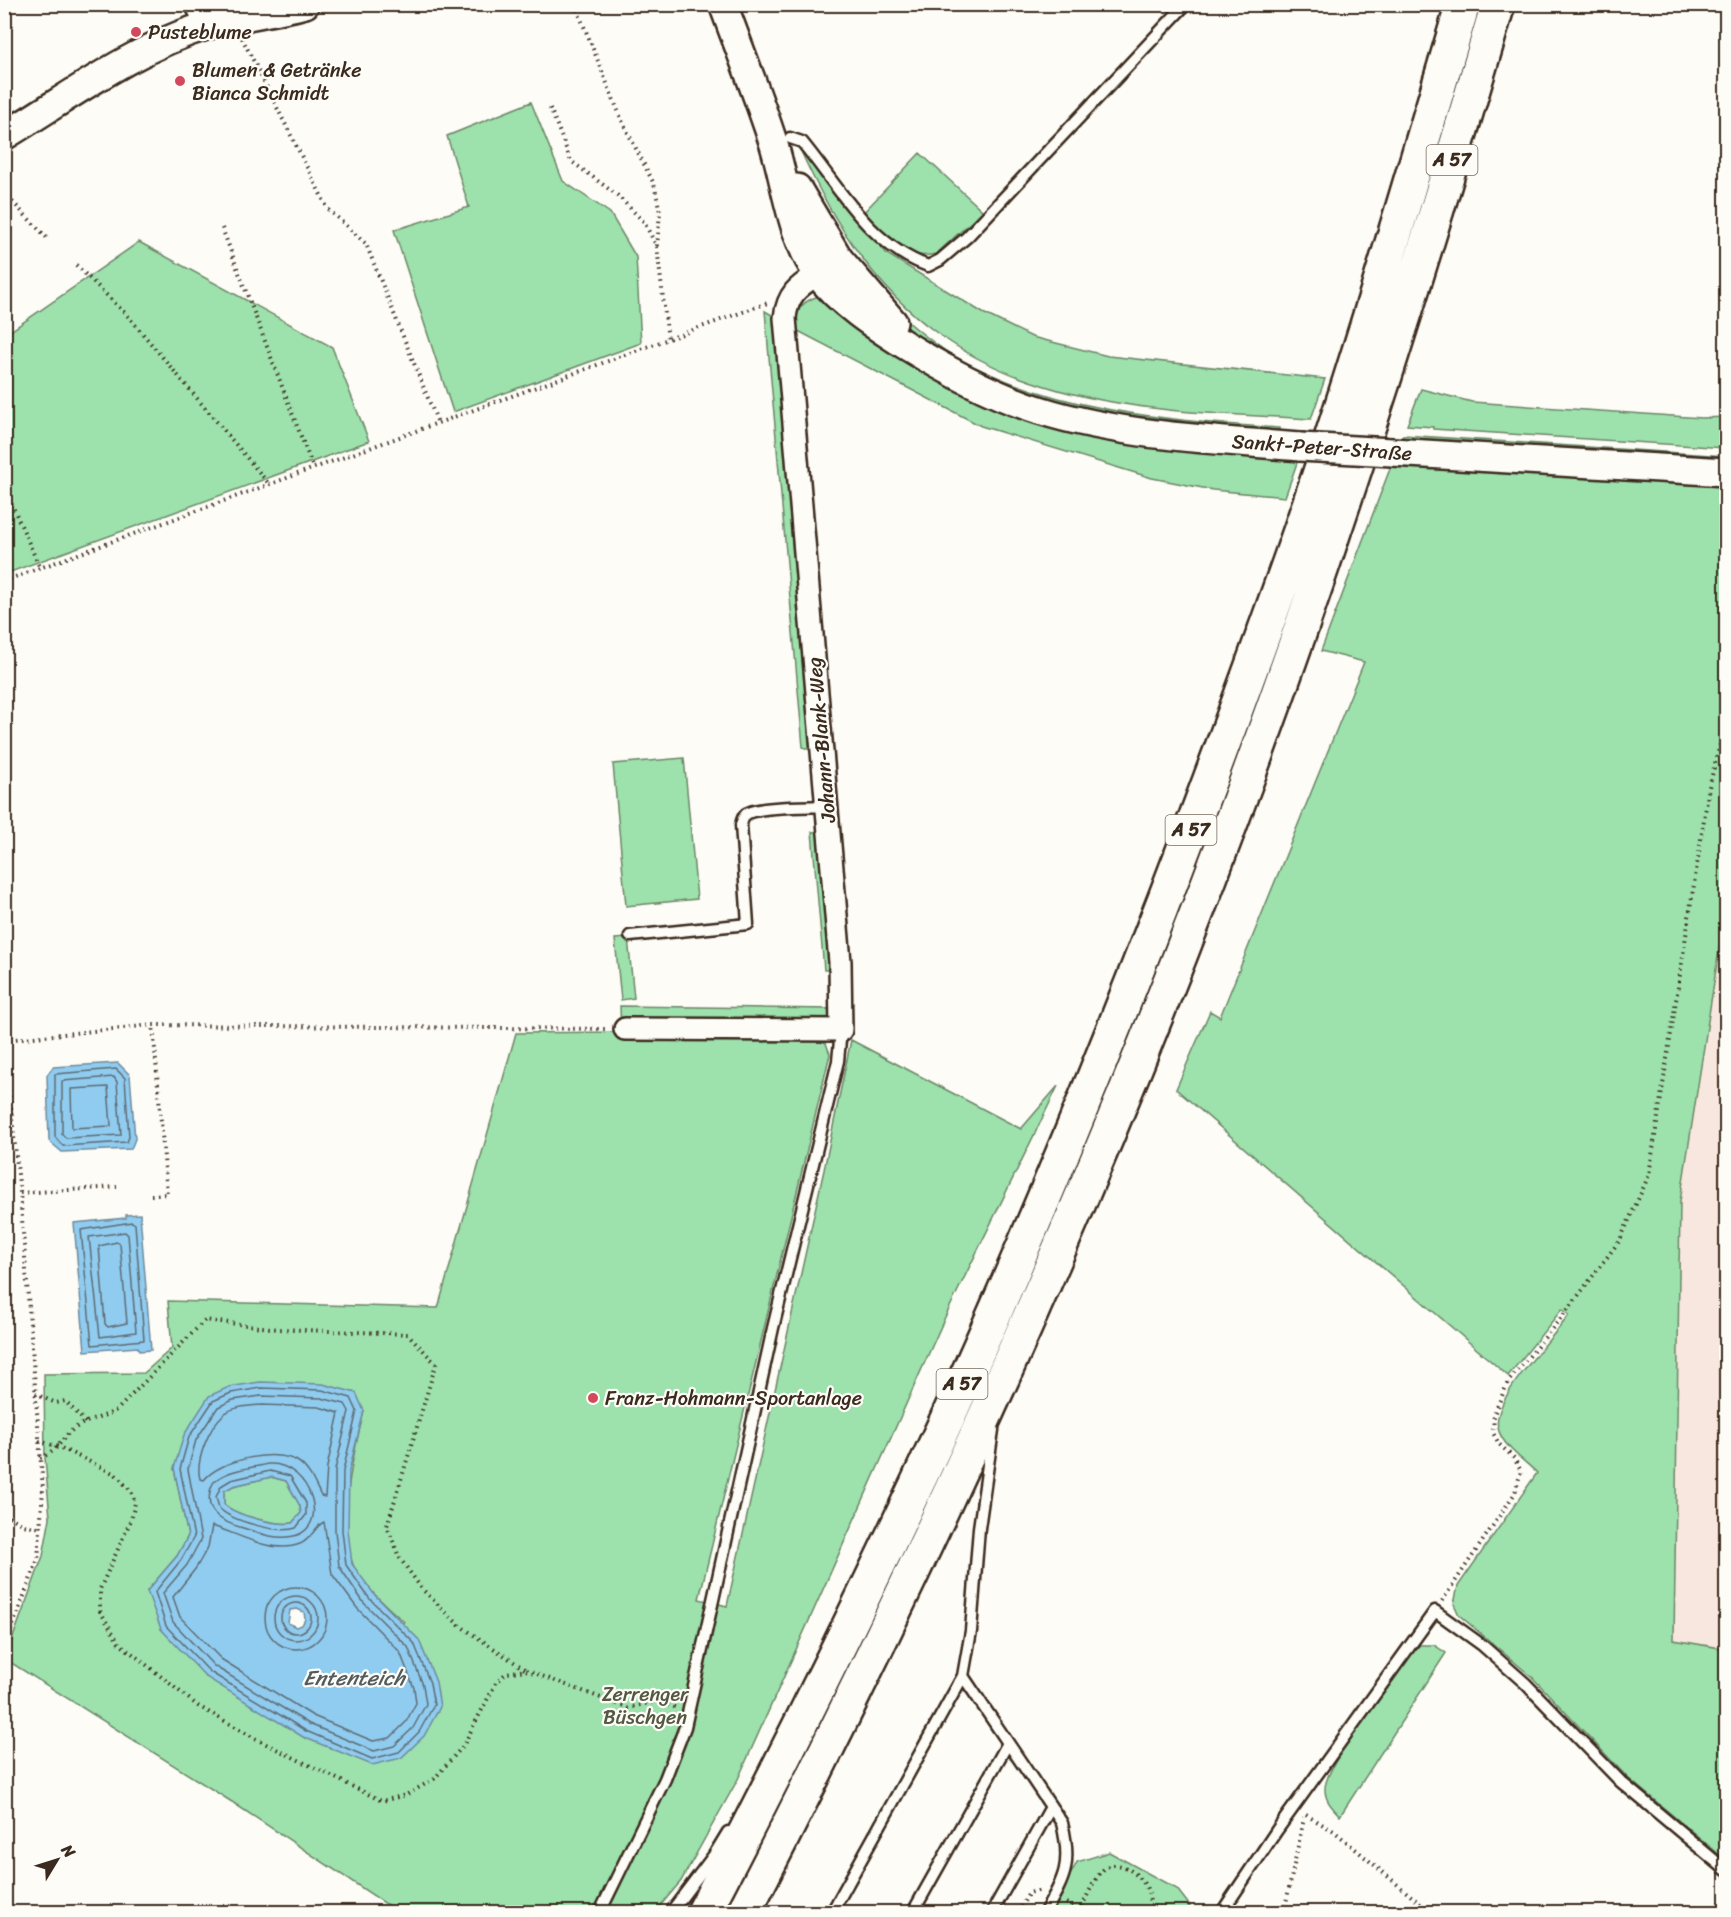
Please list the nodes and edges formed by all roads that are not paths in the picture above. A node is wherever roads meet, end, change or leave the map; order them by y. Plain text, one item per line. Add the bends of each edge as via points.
1 (304, 4) edge
2 (723, 4) edge
3 (1186, 4) edge
4 (1463, 4) edge
5 (1498, 4) edge
6 (201, 15) edge
7 (4, 136) edge
8 (782, 142) junction
9 (828, 267) junction
10 (1726, 472) edge
11 (827, 806) junction
12 (630, 936) dead end
13 (624, 1029) road end
14 (842, 1030) junction
15 (998, 1390) junction
16 (878, 1569) junction
17 (831, 1635) dead end
18 (963, 1676) junction
19 (1008, 1743) junction
20 (1051, 1807) junction
21 (736, 1817) dead end
22 (1726, 1870) edge
23 (600, 1912) edge
24 (670, 1912) edge
25 (704, 1912) edge
26 (744, 1912) edge
27 (832, 1912) edge
28 (913, 1912) edge
29 (992, 1912) edge
30 (1046, 1912) edge
31 (1222, 1912) edge

1 - 6 street
2 - 8 street, Sankt-Peter-Straße
3 - 8 lane via 975,229 928,266 908,259 878,236 855,213 802,142
4 - 16 highway, A 57 via 1365,331 1293,552 1218,760 1083,1105 991,1321
5 - 15 highway, A 57 via 1406,316 1249,773 1114,1119
6 - 7 street via 170,40
8 - 9 street, Sankt-Peter-Straße via 801,243
9 - 10 street, Sankt-Peter-Straße, bridge via 847,303 931,361 1028,406 1092,423 1300,447
9 - 11 street, Johann-Blank-Weg via 789,298 785,318
11 - 12 lane via 747,813 743,818 748,924
11 - 14 street, Johann-Blank-Weg
13 - 14 street
14 - 23 lane via 689,1712 665,1779
15 - 18 lane
15 - 26 highway, A 57 via 817,1772
16 - 17 lane
16 - 25 highway, A 57
18 - 19 lane
18 - 27 lane
19 - 20 lane
19 - 28 lane
20 - 29 lane
20 - 30 lane via 1062,1823 1068,1848 1064,1879
21 - 24 lane via 714,1855
22 - 31 lane via 1621,1782 1482,1644 1435,1611

